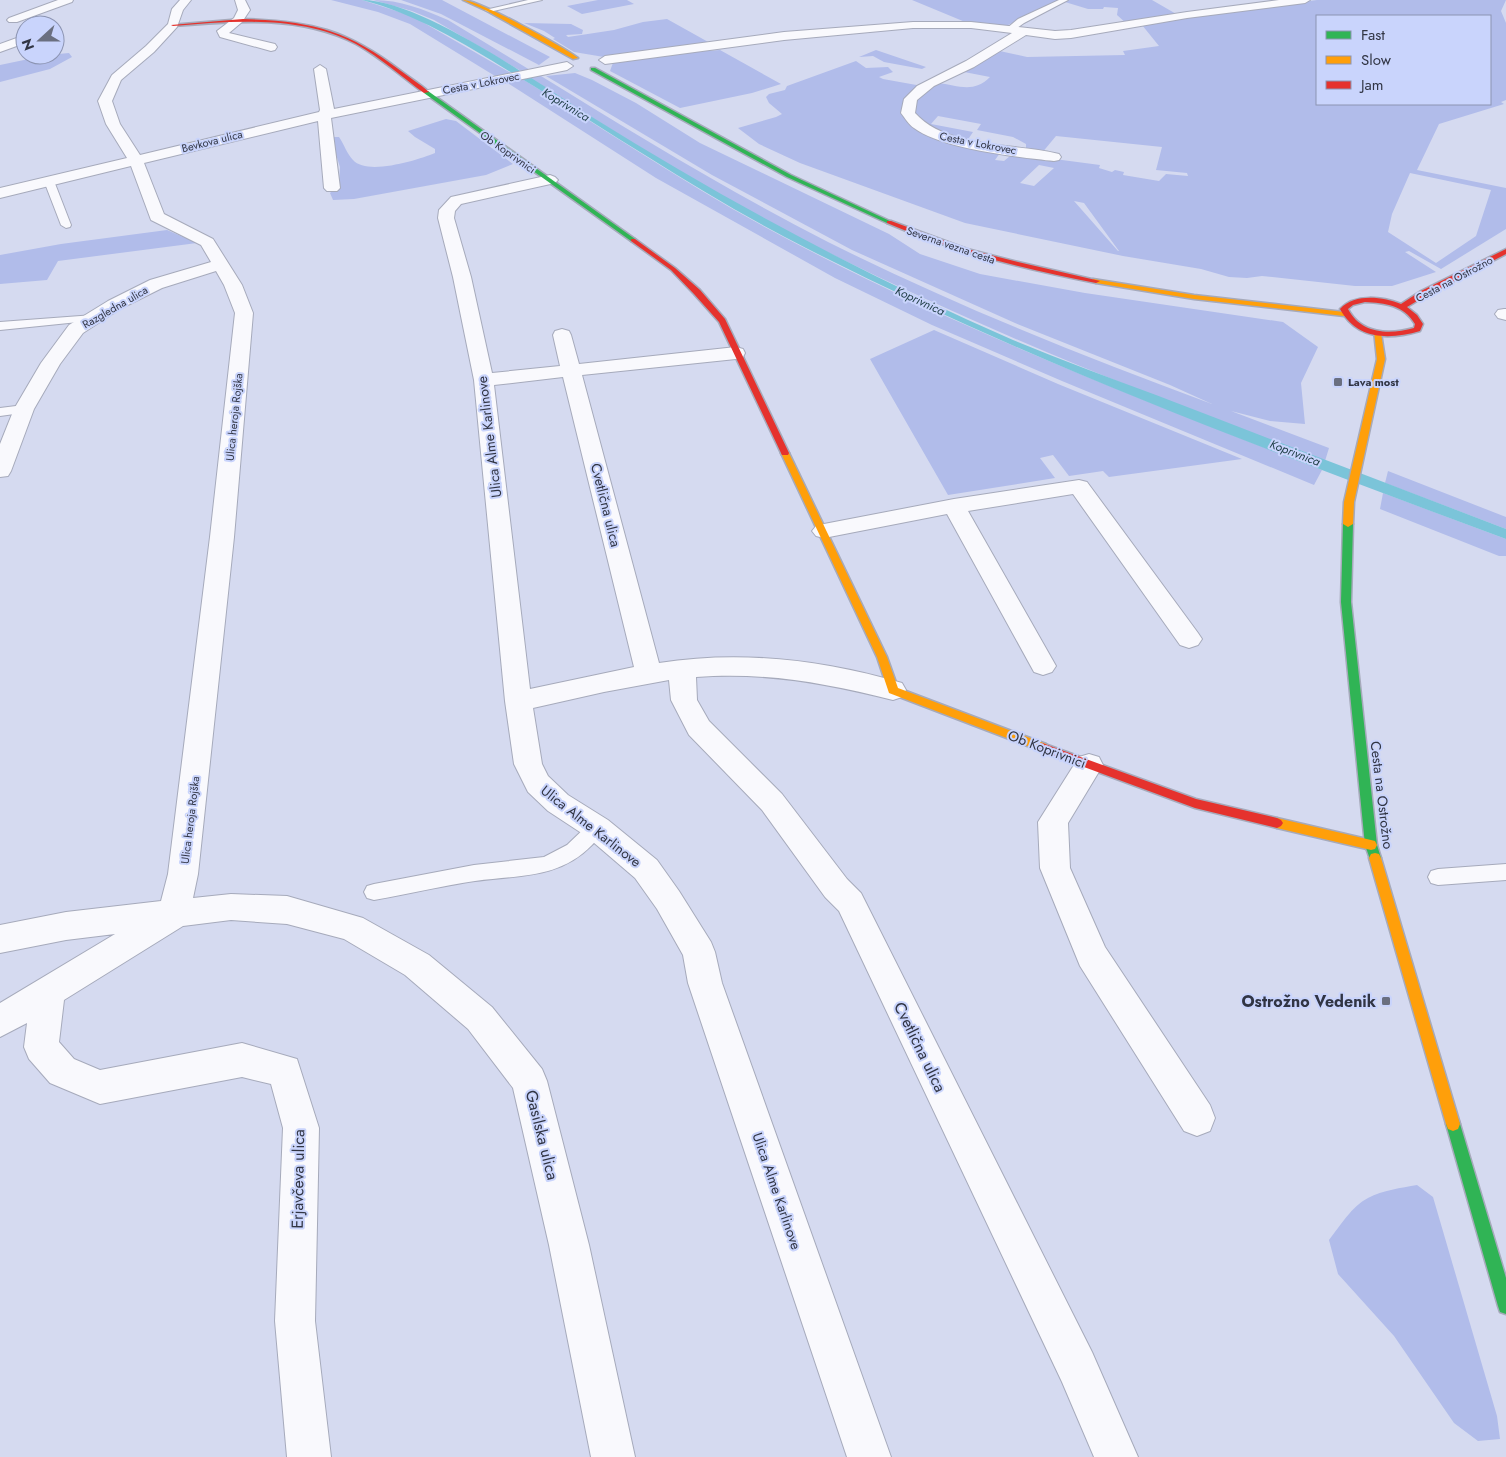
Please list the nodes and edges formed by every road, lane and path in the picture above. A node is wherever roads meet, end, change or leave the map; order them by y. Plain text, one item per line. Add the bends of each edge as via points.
1 (68, 0) edge
2 (186, 0) edge
3 (240, 0) edge
4 (465, 0) edge
5 (539, 0) edge
6 (1065, 0) edge
7 (1305, 0) edge
8 (1171, 8) dead end
9 (489, 10) junction
10 (1, 15) edge
11 (26, 15) edge
12 (1187, 15) junction
13 (15, 17) edge
14 (238, 20) junction
15 (173, 25) junction
16 (1010, 29) junction
17 (1025, 31) junction
18 (15, 43) edge
19 (271, 46) dead end
20 (0, 48) edge
21 (595, 58) junction
22 (571, 62) junction
23 (320, 68) dead end
24 (593, 69) junction
25 (426, 94) junction
26 (324, 115) junction
27 (1054, 157) dead end
28 (136, 160) junction
29 (550, 180) junction
30 (49, 181) junction
31 (332, 188) dead end
32 (0, 193) edge
33 (66, 225) dead end
34 (1506, 252) edge
35 (222, 264) junction
36 (1402, 307) junction
37 (1344, 314) junction
38 (94, 318) junction
39 (0, 326) edge
40 (1377, 333) junction
41 (562, 336) dead end
42 (736, 353) junction
43 (571, 371) junction
44 (484, 380) junction
45 (24, 409) junction
46 (0, 412) edge
47 (0, 471) edge
48 (954, 506) junction
49 (824, 531) junction
50 (1188, 639) dead end
51 (1043, 666) dead end
52 (682, 670) junction
53 (649, 674) junction
54 (893, 690) junction
55 (518, 701) junction
56 (1089, 765) junction
57 (597, 828) junction
58 (1371, 845) junction
59 (1506, 872) edge
60 (1438, 877) dead end
61 (374, 892) dead end
62 (174, 915) junction
63 (0, 939) edge
64 (49, 990) junction
65 (0, 1021) edge
66 (1197, 1118) dead end
67 (1506, 1306) edge
68 (309, 1457) edge
69 (613, 1457) edge
70 (869, 1457) edge
71 (1116, 1457) edge

1 - 11 street
2 - 15 street, Ulica heroja Rojška via 178,9
3 - 14 street via 244,10
4 - 9 street
5 - 9 lane
6 - 16 lane via 1021,20
7 - 12 street
8 - 12 street
9 - 22 street
10 - 13 street
12 - 17 street via 1071,34
14 - 15 street, Ob Koprivnici
14 - 19 street via 223,31 224,36
14 - 25 street, Ob Koprivnici via 294,23 333,33 357,43
15 - 28 street, Ulica heroja Rojška via 116,78 105,101 113,124
16 - 17 street
16 - 21 street via 913,25
17 - 27 street, Cesta v Lokrovec via 925,87 912,98 908,112 922,129 936,135
18 - 20 street
21 - 22 street
21 - 24 street via 602,66
22 - 24 street via 575,69
22 - 25 street, Cesta v Lokrovec
23 - 26 street via 327,110
24 - 37 street, Severna vezna cesta via 792,179 912,233 994,260 1113,286 1207,300
25 - 26 street, Bevkova ulica
25 - 29 street, Ob Koprivnici
26 - 28 street, Bevkova ulica
26 - 31 street
28 - 30 street, Bevkova ulica
28 - 35 street, Ulica heroja Rojška via 157,217 207,242
29 - 42 street, Ob Koprivnici via 674,269 722,321
29 - 44 street, Ulica Alme Karlinove via 456,200 447,210 446,218
30 - 32 street, Bevkova ulica
30 - 33 lane
34 - 36 street, Cesta na Ostrožno
35 - 38 street, Razgledna ulica via 156,284
35 - 62 street, Ulica heroja Rojška via 244,313 186,854
36 - 37 street via 1365,300 1347,304
36 - 40 street via 1418,318 1417,329 1402,335
37 - 40 street via 1355,325
38 - 39 lane
38 - 45 street, Razgledna ulica via 76,329
40 - 58 street, Cesta na Ostrožno via 1381,359 1349,502 1346,602
41 - 43 street, Cvetlična ulica
42 - 43 street
42 - 49 street, Ob Koprivnici
43 - 44 street
43 - 53 street, Cvetlična ulica
44 - 55 street, Ulica Alme Karlinove
45 - 46 lane
45 - 47 street, Razgledna ulica
48 - 49 street
48 - 50 street via 1079,487
48 - 51 street
49 - 54 street, Ob Koprivnici via 882,656
52 - 53 street
52 - 54 street via 750,666 822,673
52 - 71 street, Cvetlična ulica via 684,700 699,728 772,802 850,902 1077,1367
53 - 55 street
54 - 56 street, Ob Koprivnici
55 - 57 street, Ulica Alme Karlinove via 528,764 538,784 558,803
56 - 58 street, Ob Koprivnici via 1195,803
56 - 66 street via 1053,822 1055,868 1092,956
57 - 61 lane via 563,858 545,865 474,873
57 - 70 street, Ulica Alme Karlinove via 646,869 699,952 705,983
58 - 67 street, Cesta na Ostrožno
59 - 60 lane
62 - 63 street, Gasilska ulica via 66,926
62 - 64 street
62 - 69 street, Gasilska ulica via 231,908 287,910 352,928 417,965 480,1018 529,1081 569,1245
64 - 65 street
64 - 68 street, Erjavčeva ulica via 41,1046 62,1071 100,1087 242,1060 285,1071 301,1128 295,1321

